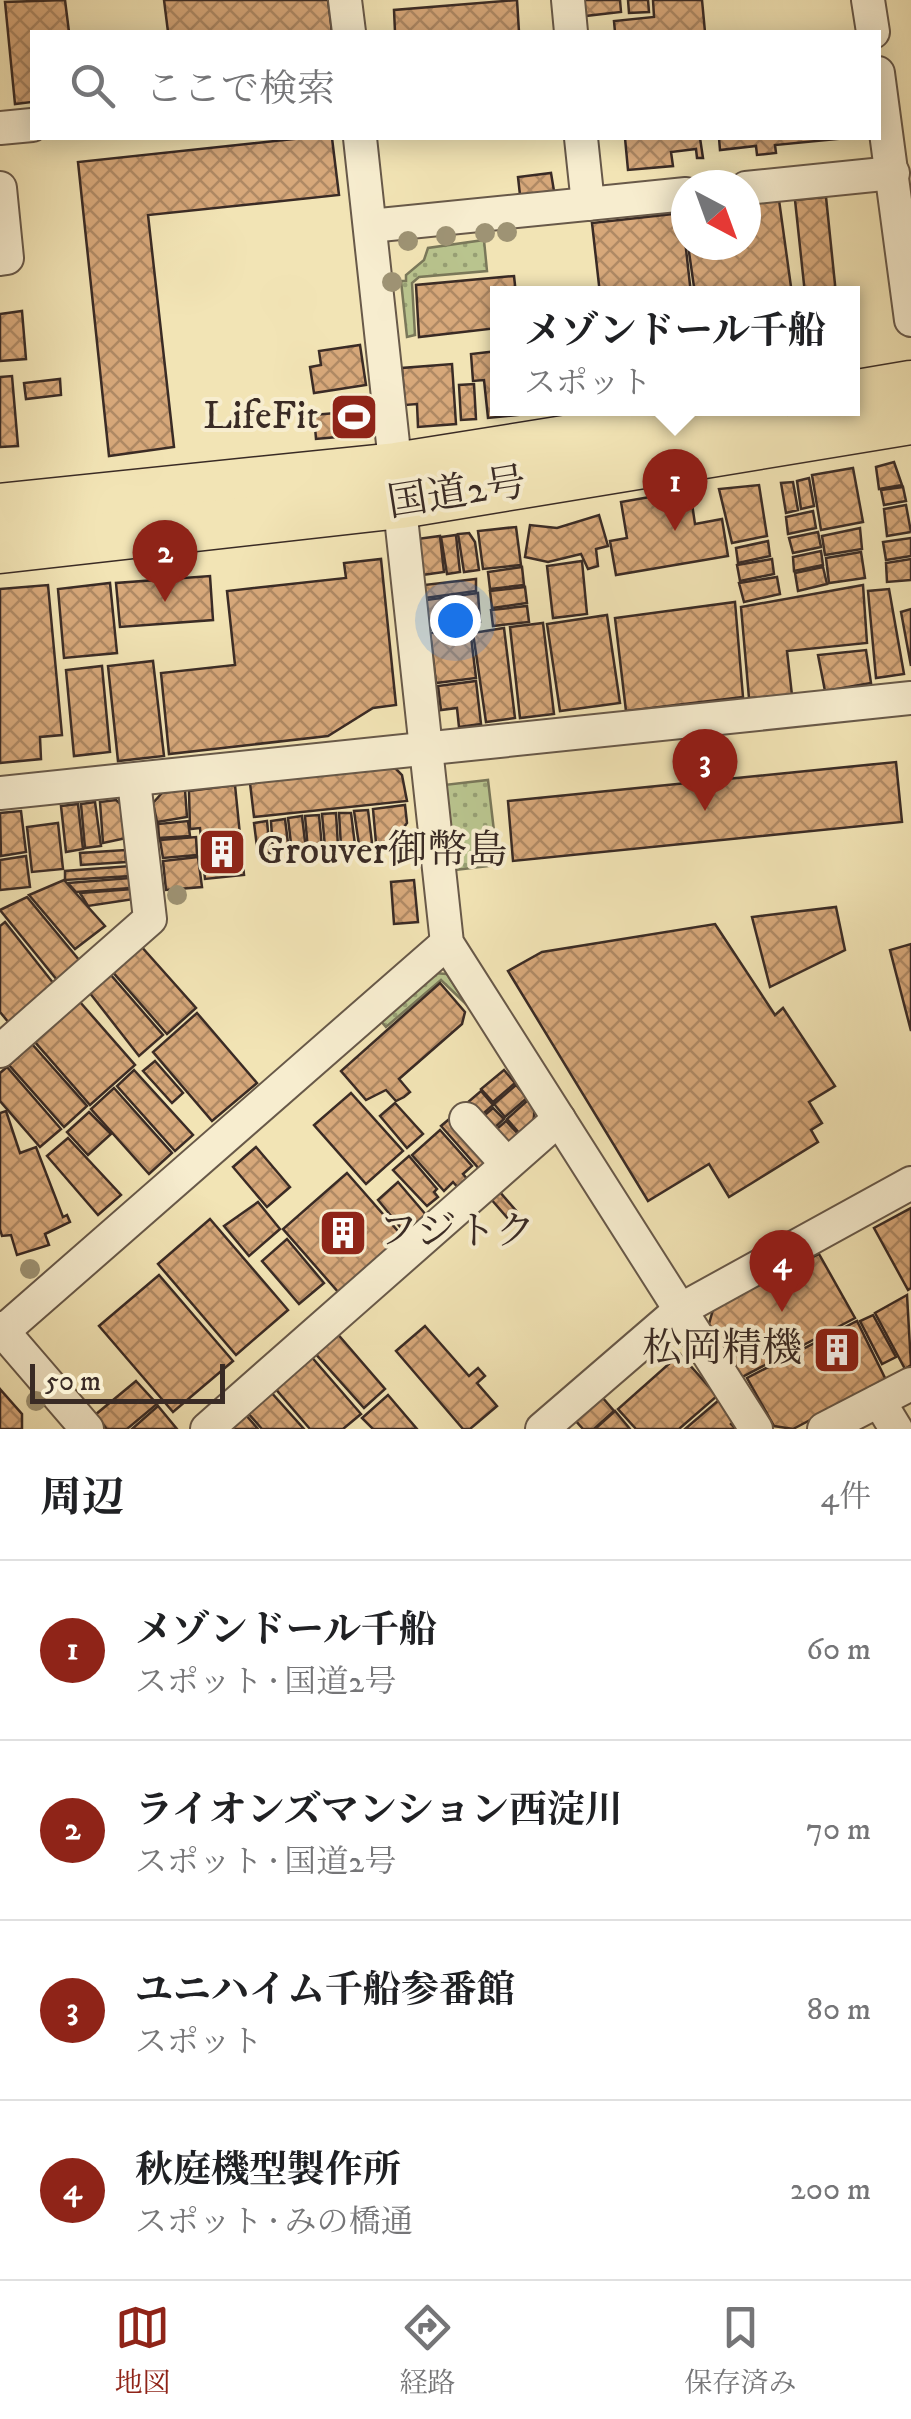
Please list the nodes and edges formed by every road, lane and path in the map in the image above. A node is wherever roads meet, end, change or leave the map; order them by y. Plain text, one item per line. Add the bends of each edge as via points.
1 (346, 0) edge
2 (568, 0) edge
3 (868, 0) edge
4 (349, 30) edge
5 (571, 30) edge
6 (873, 30) edge
7 (881, 93) edge
8 (30, 125) edge
9 (0, 128) edge
10 (360, 140) edge
11 (581, 140) edge
12 (893, 173) junction
13 (761, 186) edge
14 (0, 188) edge
15 (671, 196) edge
16 (588, 204) junction
17 (370, 226) junction
18 (0, 259) edge
19 (911, 320) edge
20 (911, 386) edge
21 (860, 393) edge
22 (727, 416) edge
23 (911, 420) edge
24 (398, 486) junction
25 (0, 508) edge
26 (0, 549) edge
27 (911, 698) edge
28 (426, 748) junction
29 (134, 782) junction
30 (0, 793) edge
31 (447, 943) junction
32 (0, 1050) edge
33 (466, 1119) dead end
34 (559, 1119) junction
35 (507, 1164) junction
36 (911, 1183) edge
37 (680, 1310) junction
38 (1, 1331) edge
39 (911, 1384) edge
40 (887, 1415) edge
41 (554, 1425) edge
42 (87, 1429) edge
43 (207, 1429) edge
44 (756, 1429) edge
45 (824, 1429) edge

1 - 4 street
2 - 5 street
3 - 6 street
7 - 12 street
8 - 9 street
10 - 17 street
11 - 16 street
12 - 13 street
12 - 19 street
14 - 18 street via 7,258
15 - 16 street
16 - 17 street
17 - 24 street
20 - 21 highway
22 - 24 highway, 国道2号
23 - 24 highway, 国道2号
24 - 25 highway, 国道2号
24 - 26 highway, 国道2号
24 - 28 street
27 - 28 street
28 - 29 street
28 - 31 street
29 - 30 street
29 - 32 street via 150,919
31 - 34 street
31 - 38 street
33 - 35 street
34 - 35 street
34 - 37 street
35 - 43 street
36 - 37 street
37 - 41 street
37 - 44 street
38 - 42 street
39 - 40 street
40 - 45 street

